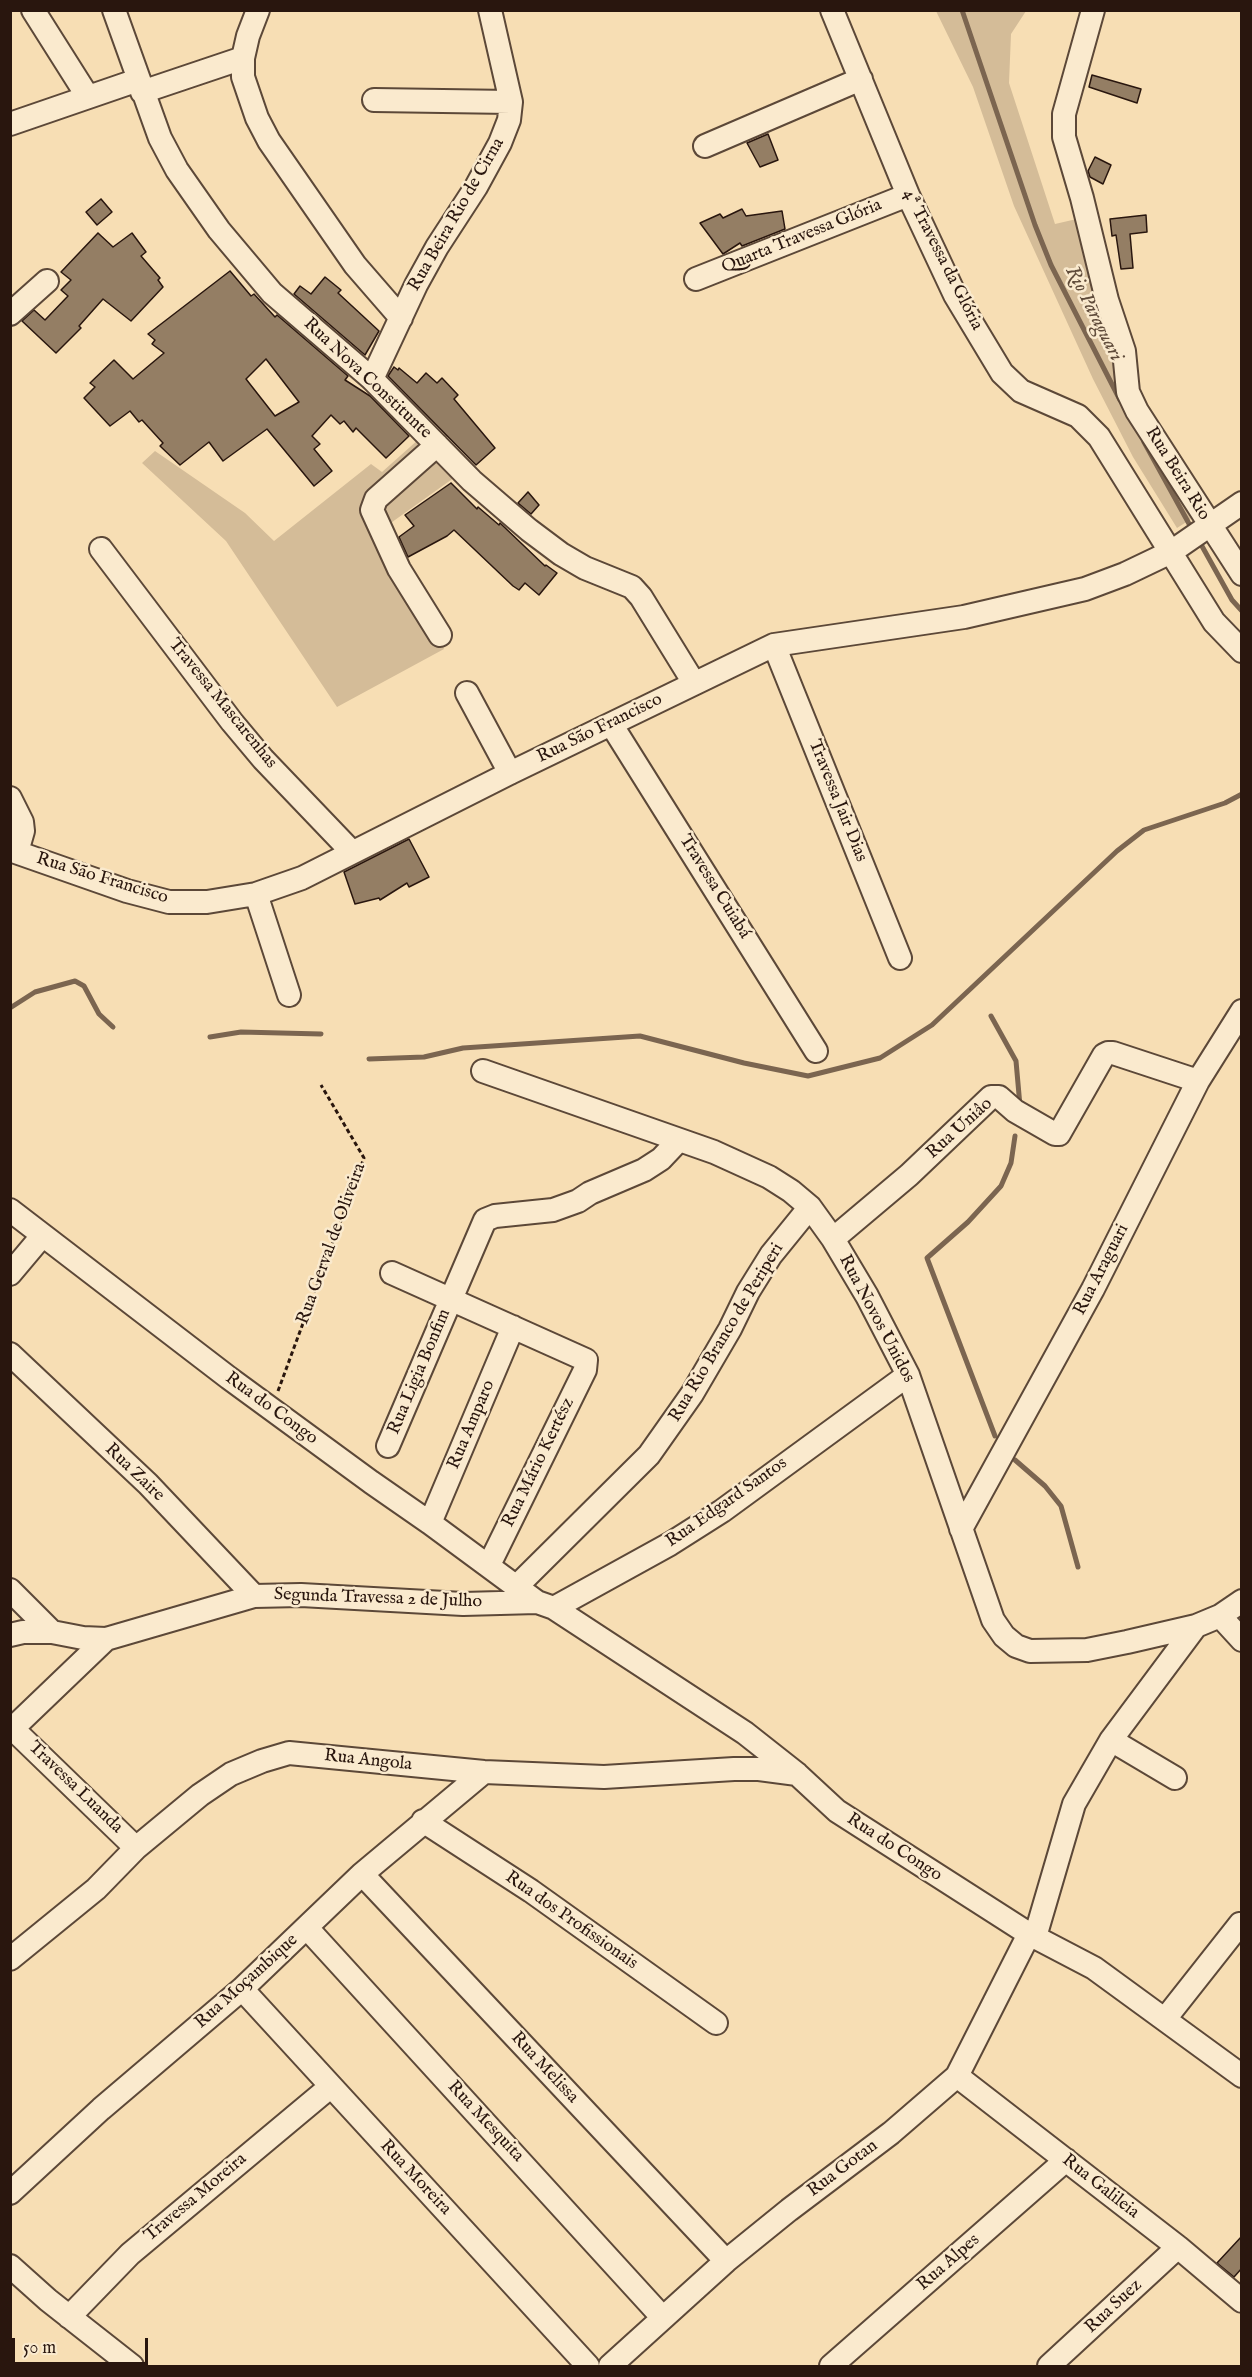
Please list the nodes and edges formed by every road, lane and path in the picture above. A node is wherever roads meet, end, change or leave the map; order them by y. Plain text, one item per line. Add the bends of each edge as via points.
1 (33, 10) edge
2 (114, 10) edge
3 (258, 10) edge
4 (490, 10) edge
5 (832, 10) edge
6 (1093, 10) edge
7 (243, 58) junction
8 (861, 79) junction
9 (140, 86) junction
10 (88, 97) junction
11 (374, 100) dead end
12 (511, 102) junction
13 (10, 124) edge
14 (705, 146) dead end
15 (908, 195) junction
16 (696, 279) dead end
17 (46, 281) dead end
18 (10, 314) edge
19 (401, 318) junction
20 (372, 379) junction
21 (437, 445) junction
22 (1242, 503) edge
23 (1204, 530) junction
24 (101, 549) dead end
25 (1173, 550) junction
26 (1242, 574) edge
27 (441, 635) dead end
28 (774, 645) junction
29 (1242, 651) edge
30 (694, 683) junction
31 (467, 693) dead end
32 (611, 724) junction
33 (510, 773) junction
34 (10, 798) edge
35 (14, 851) edge
36 (352, 852) junction
37 (256, 894) junction
38 (900, 958) dead end
39 (289, 995) dead end
40 (1242, 1011) edge
41 (816, 1051) dead end
42 (483, 1071) dead end
43 (1198, 1081) junction
44 (321, 1085) dead end
45 (678, 1141) junction
46 (810, 1207) junction
47 (10, 1210) edge
48 (42, 1236) junction
49 (833, 1239) junction
50 (393, 1273) dead end
51 (10, 1274) edge
52 (452, 1298) junction
53 (513, 1326) junction
54 (10, 1354) edge
55 (908, 1375) junction
56 (272, 1409) junction
57 (388, 1446) dead end
58 (430, 1523) junction
59 (961, 1529) junction
60 (489, 1565) junction
61 (517, 1586) junction
62 (10, 1590) edge
63 (254, 1596) junction
64 (1242, 1601) edge
65 (546, 1605) junction
66 (1220, 1616) junction
67 (1196, 1626) junction
68 (52, 1632) junction
69 (10, 1635) edge
70 (106, 1639) junction
71 (1242, 1640) edge
72 (12, 1730) edge
73 (1111, 1740) junction
74 (484, 1773) junction
75 (797, 1774) junction
76 (1175, 1778) dead end
77 (423, 1821) junction
78 (136, 1848) junction
79 (362, 1874) junction
80 (1240, 1924) dead end
81 (307, 1928) junction
82 (1032, 1936) junction
83 (10, 1959) edge
84 (242, 1989) junction
85 (1165, 2019) junction
86 (716, 2023) dead end
87 (957, 2076) junction
88 (1242, 2076) edge
89 (330, 2087) junction
90 (1066, 2160) junction
91 (10, 2193) edge
92 (1178, 2247) junction
93 (726, 2261) junction
94 (10, 2266) edge
95 (1242, 2301) edge
96 (69, 2317) junction
97 (663, 2319) junction
98 (132, 2367) edge
99 (588, 2367) edge
100 (610, 2367) edge
101 (831, 2367) edge
102 (1049, 2367) edge

1 - 10 street
2 - 9 street, Rua Nova Constitunte
3 - 7 street
4 - 12 street, Rua Beira Rio de Cirna
5 - 8 street, 4ª Travessa da Glória
6 - 23 street, Rua Beira Rio via 1064,114 1064,137 1124,351 1128,392
7 - 9 street
7 - 19 street via 243,77 269,141 355,265
8 - 14 street
8 - 15 street, 4ª Travessa da Glória
9 - 10 street
9 - 20 street, Rua Nova Constitunte via 177,170 219,230 272,293
10 - 13 street
11 - 12 street
12 - 19 street, Rua Beira Rio de Cirna via 500,143 437,247
15 - 16 street, Quarta Travessa Glória
15 - 25 street, 4ª Travessa da Glória via 955,295 1002,372 1021,391 1067,411 1090,427
17 - 18 street
19 - 20 street, Rua Beira Rio de Cirna
20 - 21 street, Rua Nova Constitunte
21 - 27 street via 376,499 372,510 399,569
21 - 30 street, Rua Nova Constitunte via 472,481 561,554 632,587
22 - 23 street, Rua São Francisco
23 - 25 street, Rua São Francisco
23 - 26 street, Rua Beira Rio
24 - 36 street, Travessa Mascarenhas via 232,723
25 - 28 street, Rua São Francisco via 1085,589 1022,605
25 - 29 street, 4ª Travessa da Glória via 1214,622
28 - 30 street, Rua São Francisco
28 - 38 street, Travessa Jair Dias
30 - 32 street, Rua São Francisco
31 - 33 street
32 - 33 street, Rua São Francisco
32 - 41 street, Travessa Cuiabá
33 - 36 street, Rua São Francisco
34 - 35 street via 23,831
35 - 37 street, Rua São Francisco via 169,902 207,902
36 - 37 street, Rua São Francisco via 302,878
37 - 39 street
40 - 43 street, Rua Araguari
42 - 45 street, Rua Novos Unidos
43 - 49 street, Rua Uniâo via 1108,1053 1059,1134 995,1096
43 - 59 street, Rua Araguari via 1093,1289
44 - 56 path, Rua Gerval de Oliveira via 364,1158
45 - 46 street, Rua Novos Unidos via 714,1152 769,1177
45 - 52 street, Rua Ligia Bonfim via 644,1170 578,1201 554,1210 488,1218
46 - 49 street, Rua Novos Unidos
46 - 61 street, Rua Rio Branco de Periperi via 771,1254 692,1394 649,1455
47 - 48 street, Rua do Congo
48 - 51 street
48 - 56 street, Rua do Congo
49 - 55 street, Rua Novos Unidos
50 - 52 street
52 - 53 street
52 - 57 street, Rua Ligia Bonfim
53 - 58 street, Rua Amparo
53 - 60 street, Rua Mário Kertész via 586,1360 585,1370
54 - 63 street, Rua Zaire via 148,1484
55 - 59 street, Rua Novos Unidos
55 - 65 street, Rua Edgard Santos via 670,1544
56 - 58 street, Rua do Congo
58 - 60 street, Rua do Congo
59 - 67 street, Rua Novos Unidos via 993,1620 1016,1646 1029,1651 1087,1650
60 - 61 street, Rua do Congo
61 - 65 street, Rua do Congo
62 - 68 street
63 - 65 street, Segunda Travessa 2 de Julho
63 - 70 street, Segunda Travessa 2 de Julho
64 - 66 street, Rua Novos Unidos
65 - 75 street, Rua do Congo via 708,1707
66 - 67 street, Rua Novos Unidos
66 - 71 street
67 - 73 street, Rua Gotan
68 - 69 street, Segunda Travessa 2 de Julho
68 - 70 street, Segunda Travessa 2 de Julho
70 - 72 street
72 - 78 street, Travessa Luanda
73 - 76 street
73 - 82 street, Rua Gotan via 1074,1804
74 - 75 street, Rua Angola via 604,1777 743,1769
74 - 77 street, Rua Moçambique
74 - 78 street, Rua Angola via 289,1753 231,1774 200,1794
75 - 82 street, Rua do Congo via 837,1811
77 - 79 street, Rua Moçambique
77 - 86 street, Rua dos Profissionais via 531,1891
78 - 83 street, Rua Angola via 96,1889
79 - 81 street, Rua Moçambique
79 - 93 street, Rua Melissa
80 - 85 street
81 - 84 street, Rua Moçambique
81 - 97 street, Rua Mesquita
82 - 85 street, Rua do Congo via 1094,1968
82 - 87 street, Rua Gotan
84 - 89 street, Rua Moreira
84 - 91 street, Rua Moçambique via 100,2109
85 - 88 street, Rua do Congo
87 - 90 street, Rua Galileia
87 - 93 street, Rua Gotan via 891,2133
89 - 96 street, Travessa Moreira via 130,2254
89 - 99 street, Rua Moreira
90 - 92 street, Rua Galileia
90 - 101 street, Rua Alpes
92 - 95 street, Rua Galileia
92 - 102 street, Rua Suez
93 - 97 street, Rua Gotan
94 - 96 street
96 - 98 street
97 - 100 street, Rua Gotan

